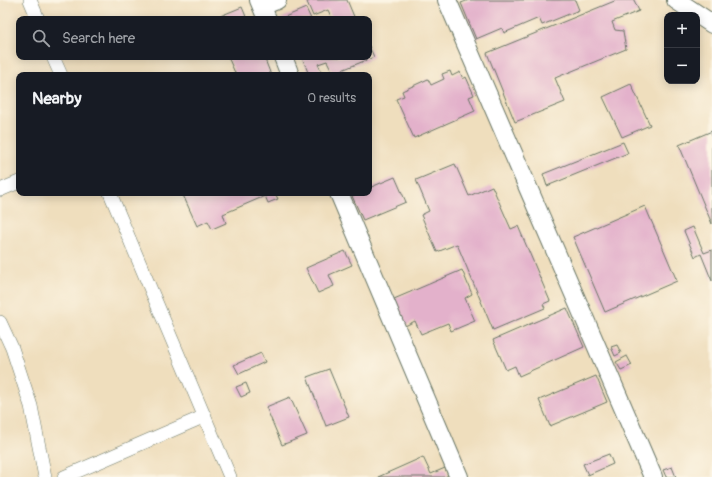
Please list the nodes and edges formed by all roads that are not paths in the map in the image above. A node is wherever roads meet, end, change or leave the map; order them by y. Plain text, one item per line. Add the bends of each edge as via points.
1 (30, 0) edge
2 (447, 0) edge
3 (676, 0) edge
4 (37, 16) edge
5 (712, 24) edge
6 (54, 60) edge
7 (284, 60) edge
8 (60, 72) edge
9 (289, 72) edge
10 (16, 183) edge
11 (0, 190) edge
12 (111, 196) edge
13 (340, 196) edge
14 (0, 322) edge
15 (204, 416) junction
16 (45, 477) edge
17 (64, 477) edge
18 (230, 477) edge
19 (459, 477) edge
20 (653, 477) edge

1 - 4 street
2 - 20 street
3 - 5 street
6 - 8 street
7 - 9 street
10 - 11 street
12 - 15 street
13 - 19 street
14 - 16 street via 12,348 31,406
15 - 17 street
15 - 18 street

